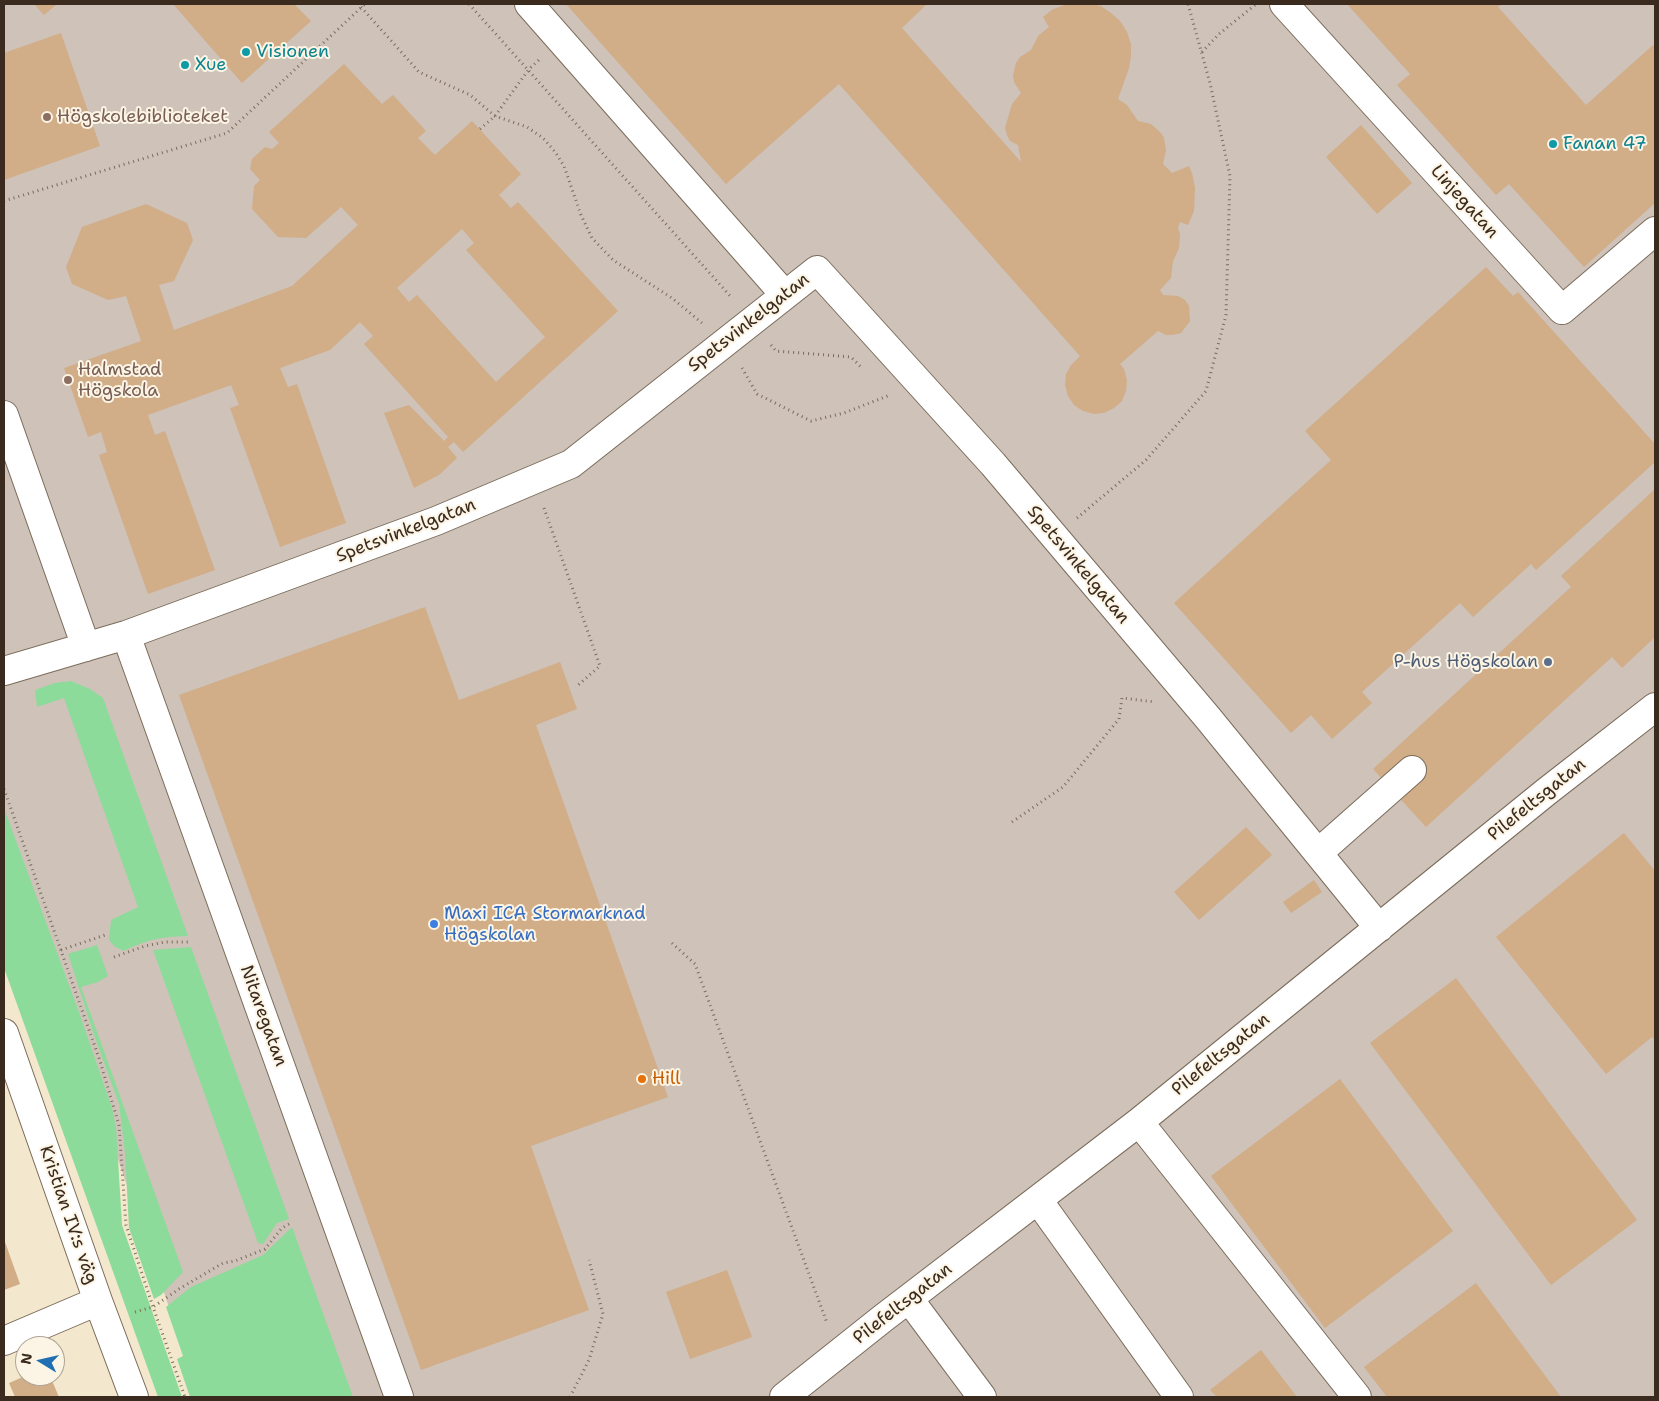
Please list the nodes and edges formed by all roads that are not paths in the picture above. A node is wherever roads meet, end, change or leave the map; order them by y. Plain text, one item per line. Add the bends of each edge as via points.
1 (529, 4) edge
2 (1284, 4) edge
3 (1655, 231) edge
4 (785, 295) junction
5 (4, 416) edge
6 (126, 635) junction
7 (86, 647) junction
8 (4, 671) edge
9 (1655, 707) edge
10 (1412, 770) dead end
11 (1318, 853) junction
12 (1379, 928) junction
13 (4, 1033) edge
14 (1140, 1122) junction
15 (1038, 1200) junction
16 (909, 1299) junction
17 (98, 1301) junction
18 (4, 1341) edge
19 (134, 1397) edge
20 (399, 1397) edge
21 (784, 1397) edge
22 (982, 1397) edge
23 (1179, 1397) edge
24 (1357, 1397) edge

1 - 4 street
2 - 3 street, Linjegatan via 1562,310
4 - 6 street, Spetsvinkelgatan via 571,464 436,521
4 - 11 street, Spetsvinkelgatan via 817,270 1056,537
5 - 7 street
6 - 7 street, Spetsvinkelgatan
6 - 20 street, Nitaregatan
7 - 8 street, Spetsvinkelgatan
9 - 12 street, Pilefeltsgatan
10 - 11 street
11 - 12 street, Spetsvinkelgatan
12 - 14 street, Pilefeltsgatan
13 - 17 street, Kristian IV:s väg
14 - 15 street, Pilefeltsgatan
14 - 24 street
15 - 16 street, Pilefeltsgatan
15 - 23 street
16 - 21 street, Pilefeltsgatan
16 - 22 street
17 - 18 street
17 - 19 street, Kristian IV:s väg

